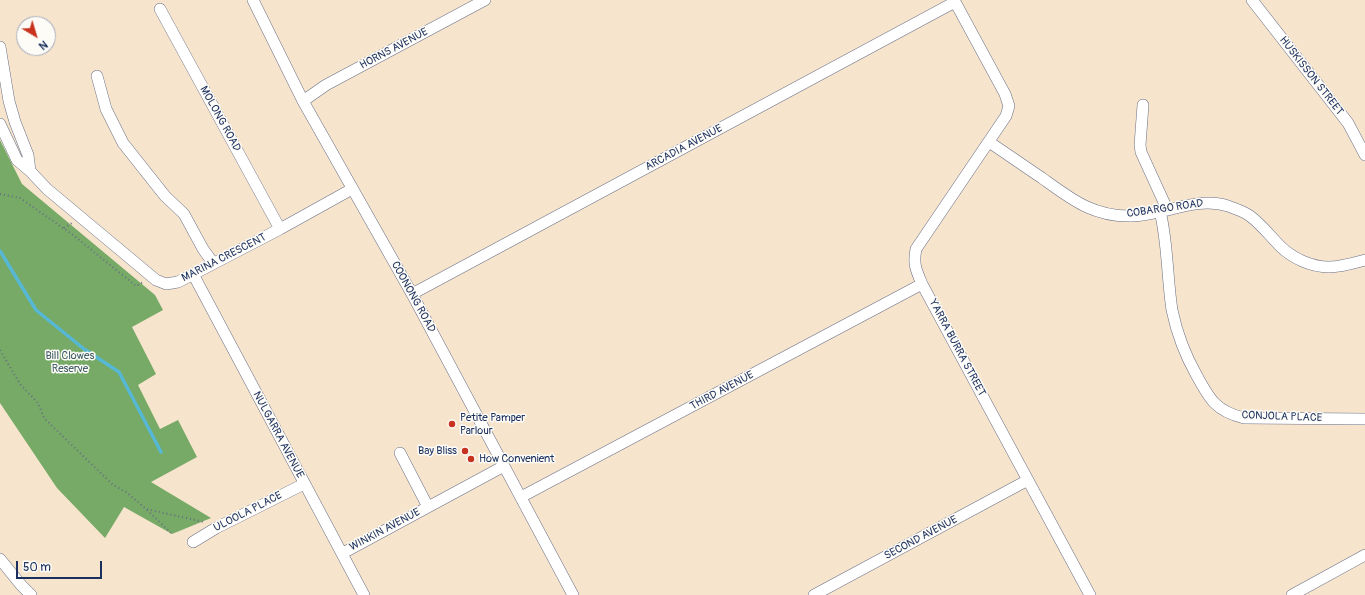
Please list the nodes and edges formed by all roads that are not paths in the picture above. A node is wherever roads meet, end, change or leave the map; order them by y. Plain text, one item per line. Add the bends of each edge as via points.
1 (253, 0) edge
2 (486, 0) edge
3 (1252, 0) edge
4 (955, 1) edge
5 (160, 9) dead end
6 (0, 47) edge
7 (97, 76) dead end
8 (303, 101) junction
9 (1143, 105) dead end
10 (1009, 106) joint
11 (0, 124) edge
12 (989, 142) junction
13 (1365, 155) edge
14 (30, 170) junction
15 (352, 189) junction
16 (1163, 210) junction
17 (280, 229) junction
18 (1365, 260) edge
19 (213, 263) junction
20 (193, 274) junction
21 (922, 284) junction
22 (412, 294) junction
23 (1365, 419) edge
24 (400, 453) dead end
25 (504, 466) junction
26 (1028, 480) junction
27 (304, 484) junction
28 (521, 497) junction
29 (428, 507) junction
30 (193, 542) dead end
31 (343, 553) junction
32 (1365, 555) edge
33 (0, 559) edge
34 (31, 595) edge
35 (364, 595) edge
36 (573, 595) edge
37 (814, 595) edge
38 (1090, 595) edge
39 (1292, 595) edge

1 - 8 street, COONONG ROAD
2 - 8 street, HORNS AVENUE via 326,85
3 - 13 street, HUSKISSON STREET via 1348,123
4 - 10 street, ARCADIA AVENUE
4 - 22 street, ARCADIA AVENUE
5 - 17 street, MOLONG ROAD
6 - 14 street via 9,101 28,155
7 - 19 street via 106,109 123,143 165,196 184,214
8 - 15 street, COONONG ROAD
9 - 16 street, CONJOLA PLACE via 1141,152
10 - 12 street, YARRA BURRA STREET via 1006,116
11 - 14 street, MARINA CRESCENT via 17,160
12 - 16 street, COBARGO ROAD via 1078,204 1097,211 1132,216
12 - 21 street, YARRA BURRA STREET via 916,249 915,269
14 - 20 street, MARINA CRESCENT via 47,189 160,282 172,284
15 - 17 street, MARINA CRESCENT
15 - 22 street, COONONG ROAD
16 - 18 street, COBARGO ROAD via 1206,203 1226,206 1256,221 1280,247 1298,259 1330,267
16 - 23 street, CONJOLA PLACE via 1171,299 1178,334 1191,366 1216,406 1244,418
17 - 19 street, MARINA CRESCENT
19 - 20 street, MARINA CRESCENT
20 - 27 street, NULGARRA AVENUE
21 - 26 street, YARRA BURRA STREET
21 - 28 street, THIRD AVENUE
22 - 25 street, COONONG ROAD
24 - 29 street, WINKIN AVENUE
25 - 28 street, COONONG ROAD
25 - 29 street, WINKIN AVENUE
26 - 37 street, SECOND AVENUE
26 - 38 street, YARRA BURRA STREET
27 - 30 street, ULOOLA PLACE
27 - 31 street, NULGARRA AVENUE
28 - 36 street, COONONG ROAD
29 - 31 street, WINKIN AVENUE
31 - 35 street, NULGARRA AVENUE
32 - 39 street
33 - 34 street

